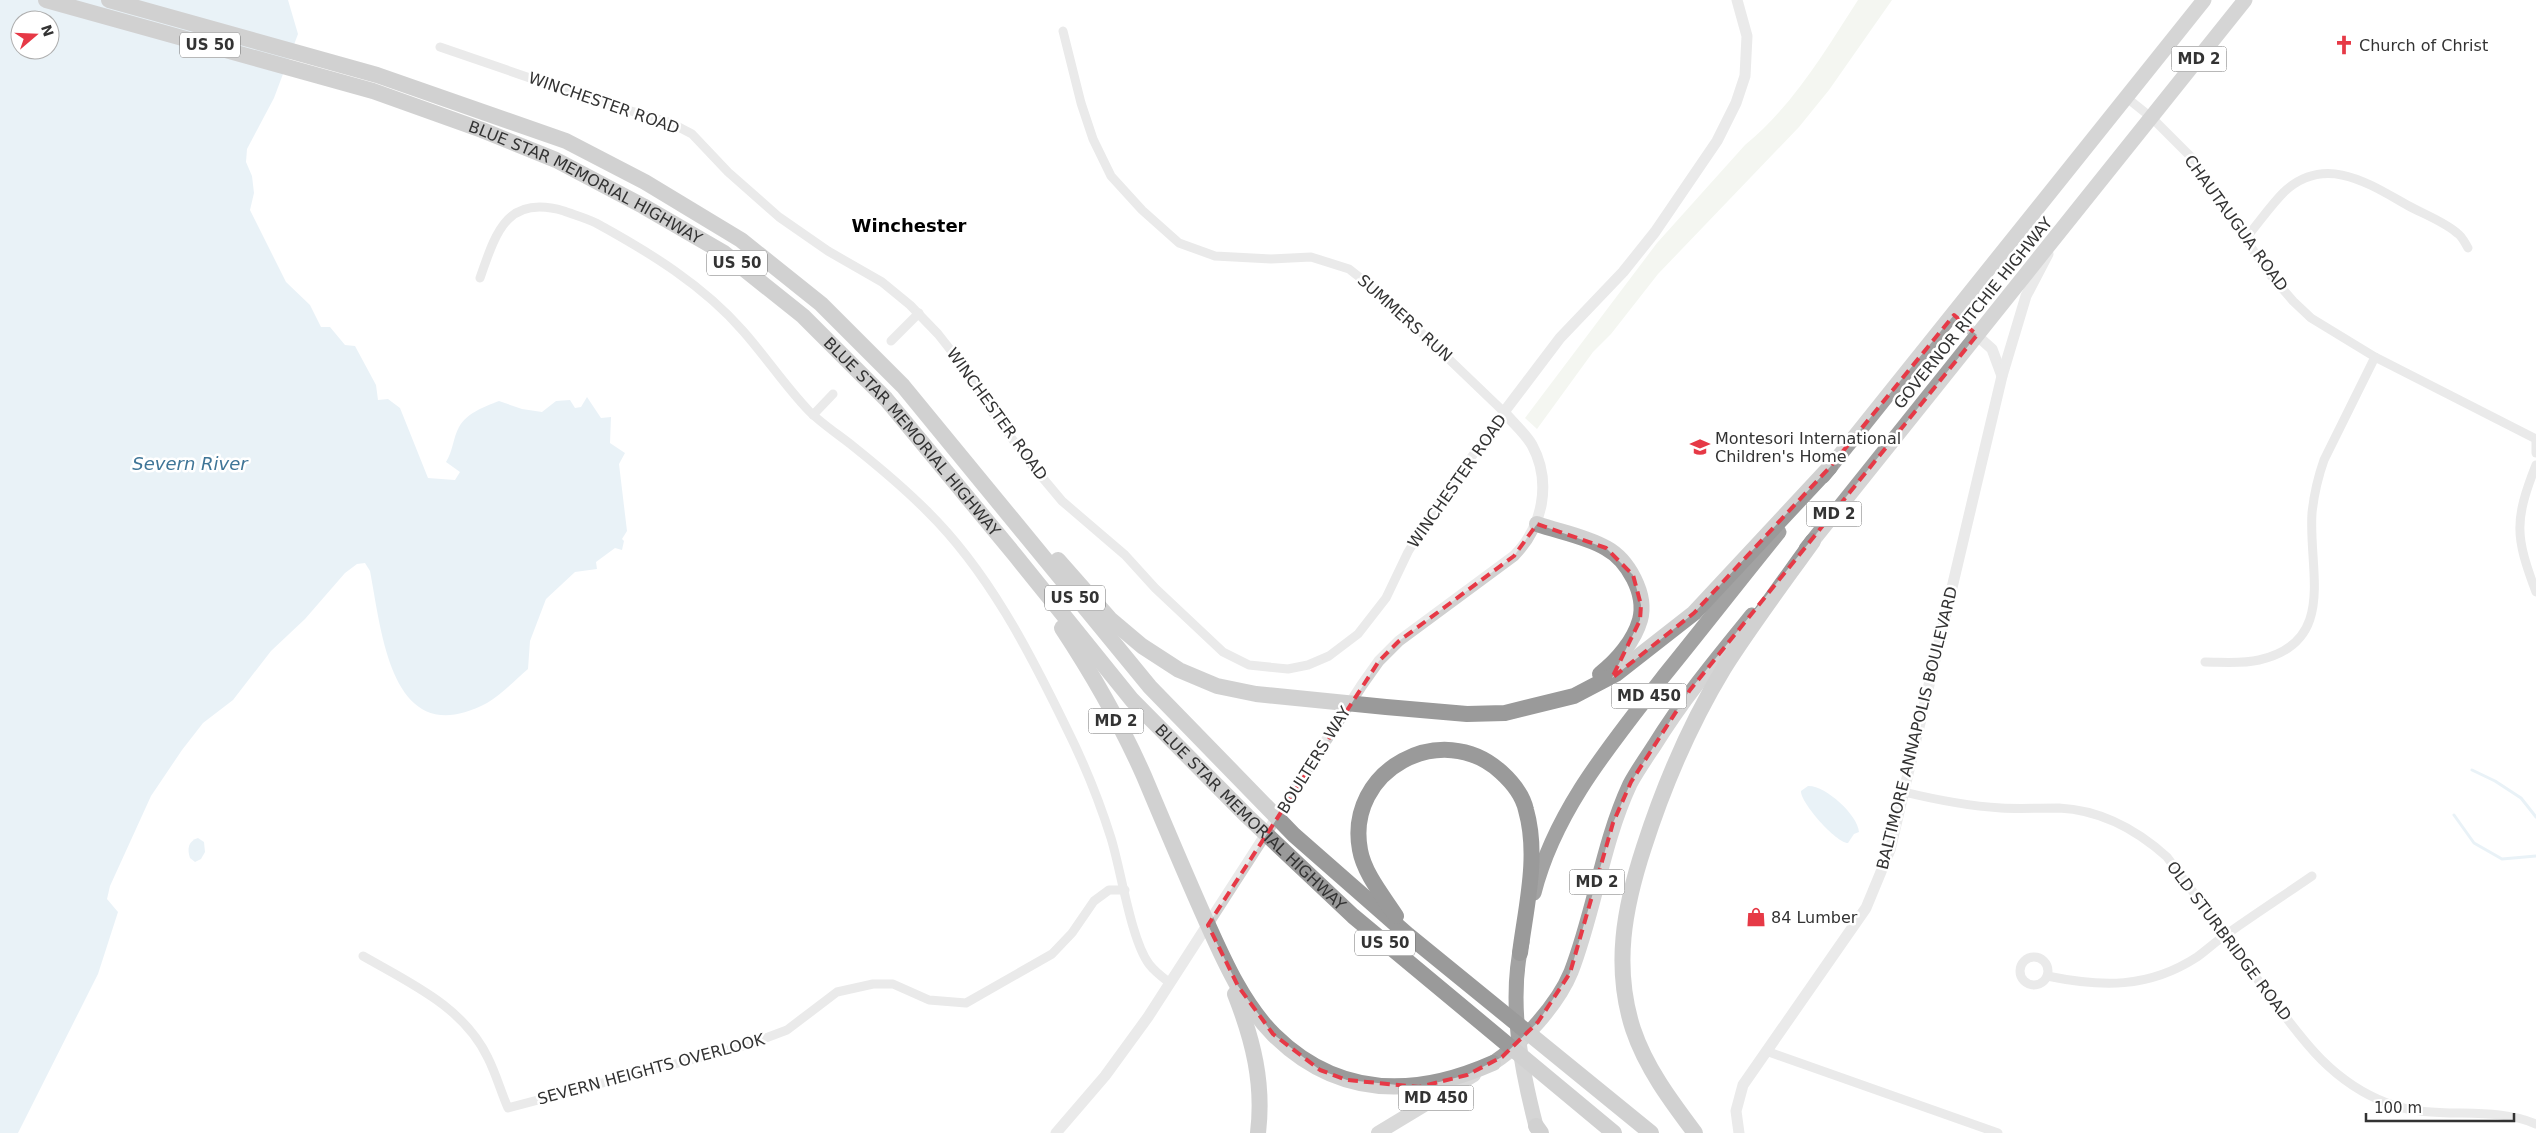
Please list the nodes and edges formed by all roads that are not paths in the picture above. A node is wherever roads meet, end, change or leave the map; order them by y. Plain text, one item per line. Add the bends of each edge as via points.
1 (46, 0) edge
2 (109, 0) edge
3 (1737, 0) edge
4 (2204, 0) edge
5 (2245, 0) edge
6 (1063, 31) dead end
7 (440, 47) dead end
8 (375, 83) junction
9 (2127, 98) junction
10 (2152, 118) junction
11 (2059, 235) junction
12 (2245, 240) junction
13 (2468, 248) dead end
14 (480, 278) dead end
15 (919, 313) junction
16 (1954, 315) junction
17 (1976, 335) junction
18 (891, 341) dead end
19 (2376, 357) junction
20 (2002, 376) junction
21 (903, 386) junction
22 (833, 394) dead end
23 (1504, 412) junction
24 (813, 415) junction
25 (2536, 440) edge
26 (2536, 453) edge
27 (2536, 465) edge
28 (1830, 467) junction
29 (1538, 524) junction
30 (1813, 541) junction
31 (1015, 555) junction
32 (2536, 592) edge
33 (2205, 662) dead end
34 (1550, 702) junction
35 (1904, 792) junction
36 (2312, 876) dead end
37 (1125, 890) junction
38 (1408, 934) junction
39 (2225, 935) junction
40 (1219, 949) junction
41 (1520, 953) junction
42 (363, 956) dead end
43 (2047, 976) dead end
44 (1170, 983) junction
45 (1766, 1051) junction
46 (1493, 1063) junction
47 (2536, 1124) edge
48 (1538, 1131) edge
49 (1056, 1133) edge
50 (1258, 1133) edge
51 (1378, 1133) edge
52 (1614, 1133) edge
53 (1651, 1133) edge
54 (1695, 1133) edge
55 (1739, 1133) edge
56 (1998, 1133) edge

1 - 8 highway, BLUE STAR MEMORIAL HIGHWAY / US 50
2 - 8 highway, BLUE STAR MEMORIAL HIGHWAY / US 50
3 - 23 street, WINCHESTER ROAD via 1747,36 1745,76 1717,141 1655,232 1560,338
4 - 9 highway, GOVERNOR RITCHIE HIGHWAY / MD 2
5 - 10 highway, GOVERNOR RITCHIE HIGHWAY / MD 2
6 - 23 street, SUMMERS RUN via 1081,103 1093,139 1111,176 1179,243 1215,256 1311,257 1349,269 1380,294
7 - 15 street, WINCHESTER ROAD via 590,99 671,122 692,134 728,172 779,217 828,251 882,282
8 - 21 highway, BLUE STAR MEMORIAL HIGHWAY / US 50 via 566,141 645,182 741,240 821,304
8 - 31 highway, BLUE STAR MEMORIAL HIGHWAY / US 50 via 556,160 724,253 803,316 886,399
9 - 10 street, CHAUTAUGUA ROAD
9 - 16 highway, GOVERNOR RITCHIE HIGHWAY / MD 2
10 - 11 highway, GOVERNOR RITCHIE HIGHWAY / MD 2
10 - 12 street, CHAUTAUGUA ROAD via 2192,158
11 - 17 highway, GOVERNOR RITCHIE HIGHWAY / MD 2
11 - 20 street, BALTIMORE ANNAPOLIS BOULEVARD via 2026,296
12 - 13 street via 2285,192 2309,178 2335,173 2370,184 2459,234
12 - 19 street, CHAUTAUGUA ROAD via 2293,301 2332,332
14 - 24 street via 492,244 506,220 521,209 547,206 587,218 673,268 742,330
15 - 18 street
15 - 23 street, WINCHESTER ROAD via 960,362 992,412 1062,501 1124,555 1224,652 1249,665 1288,669 1308,665 1329,656 1358,634 1386,598 1408,552 1439,502
16 - 17 street
16 - 28 highway, GOVERNOR RITCHIE HIGHWAY / MD 2
17 - 20 street via 1992,349
17 - 30 highway, GOVERNOR RITCHIE HIGHWAY / MD 2
19 - 25 street, CHAUTAUGUA ROAD
19 - 33 street via 2318,478 2312,514 2315,596 2306,630 2296,643 2270,657 2257,661
20 - 35 street, BALTIMORE ANNAPOLIS BOULEVARD
21 - 34 highway via 1110,619 1142,646 1179,670 1217,686 1256,694 1467,714 1505,713
21 - 38 highway, BLUE STAR MEMORIAL HIGHWAY / US 50 via 1150,688 1258,800
22 - 24 street
23 - 29 street, BOULTERS WAY via 1531,444 1538,460 1542,488
24 - 37 street via 896,481 930,513 967,558 1012,622 1094,788
25 - 26 street
27 - 32 street via 2520,508 2519,526 2524,558
28 - 34 highway via 1694,613 1616,674 1591,689
28 - 41 highway, GOVERNOR RITCHIE HIGHWAY / MD 450 via 1599,759 1567,813 1539,873
29 - 34 highway via 1589,541 1614,554 1632,575 1641,605 1640,620 1627,646 1611,666
29 - 44 street, BOULTERS WAY via 1514,556 1399,641 1379,661
30 - 46 highway, GOVERNOR RITCHIE HIGHWAY / MD 2 via 1690,690 1631,782 1613,823 1570,973 1541,1018
30 - 54 highway via 1742,642 1699,713 1653,819 1626,908 1621,951 1633,1029 1666,1094
31 - 40 highway, MD 2 via 1094,676 1143,773
31 - 52 highway, BLUE STAR MEMORIAL HIGHWAY / US 50 via 1132,700 1247,816 1353,916
35 - 39 street, OLD STURBRIDGE ROAD via 1951,803 2074,810 2107,818 2142,836 2167,857
35 - 45 street, BALTIMORE ANNAPOLIS BOULEVARD via 1890,850 1866,908
36 - 39 street
37 - 42 street, SEVERN HEIGHTS OVERLOOK via 1109,890 1094,901 1072,933 1052,954 966,1003 929,1000 893,984 873,984 837,992 787,1030 747,1045 508,1108 488,1057 469,1030 440,999
37 - 44 street via 1134,931 1147,962
38 - 41 highway via 1370,875 1360,851 1358,827 1363,803 1376,782 1391,768 1413,756 1437,749 1464,751 1493,764 1511,781 1526,807 1532,835 1532,862
38 - 53 highway, BLUE STAR MEMORIAL HIGHWAY / US 50
39 - 43 street via 2176,969 2138,981 2101,985
39 - 47 street, OLD STURBRIDGE ROAD via 2308,1047 2344,1080 2388,1104 2415,1111 2498,1115
40 - 46 highway, MD 2 via 1238,986 1273,1034 1320,1070 1369,1085 1419,1087 1467,1075
40 - 50 highway via 1256,1056 1260,1085
41 - 48 highway, GOVERNOR RITCHIE HIGHWAY / MD 450 via 1517,1014 1526,1084
44 - 49 street, BOULTERS WAY via 1104,1076
45 - 55 street, BALTIMORE ANNAPOLIS BOULEVARD via 1739,1096 1736,1111
45 - 56 street
46 - 51 main road, GOVERNOR RITCHIE HIGHWAY / MD 450

